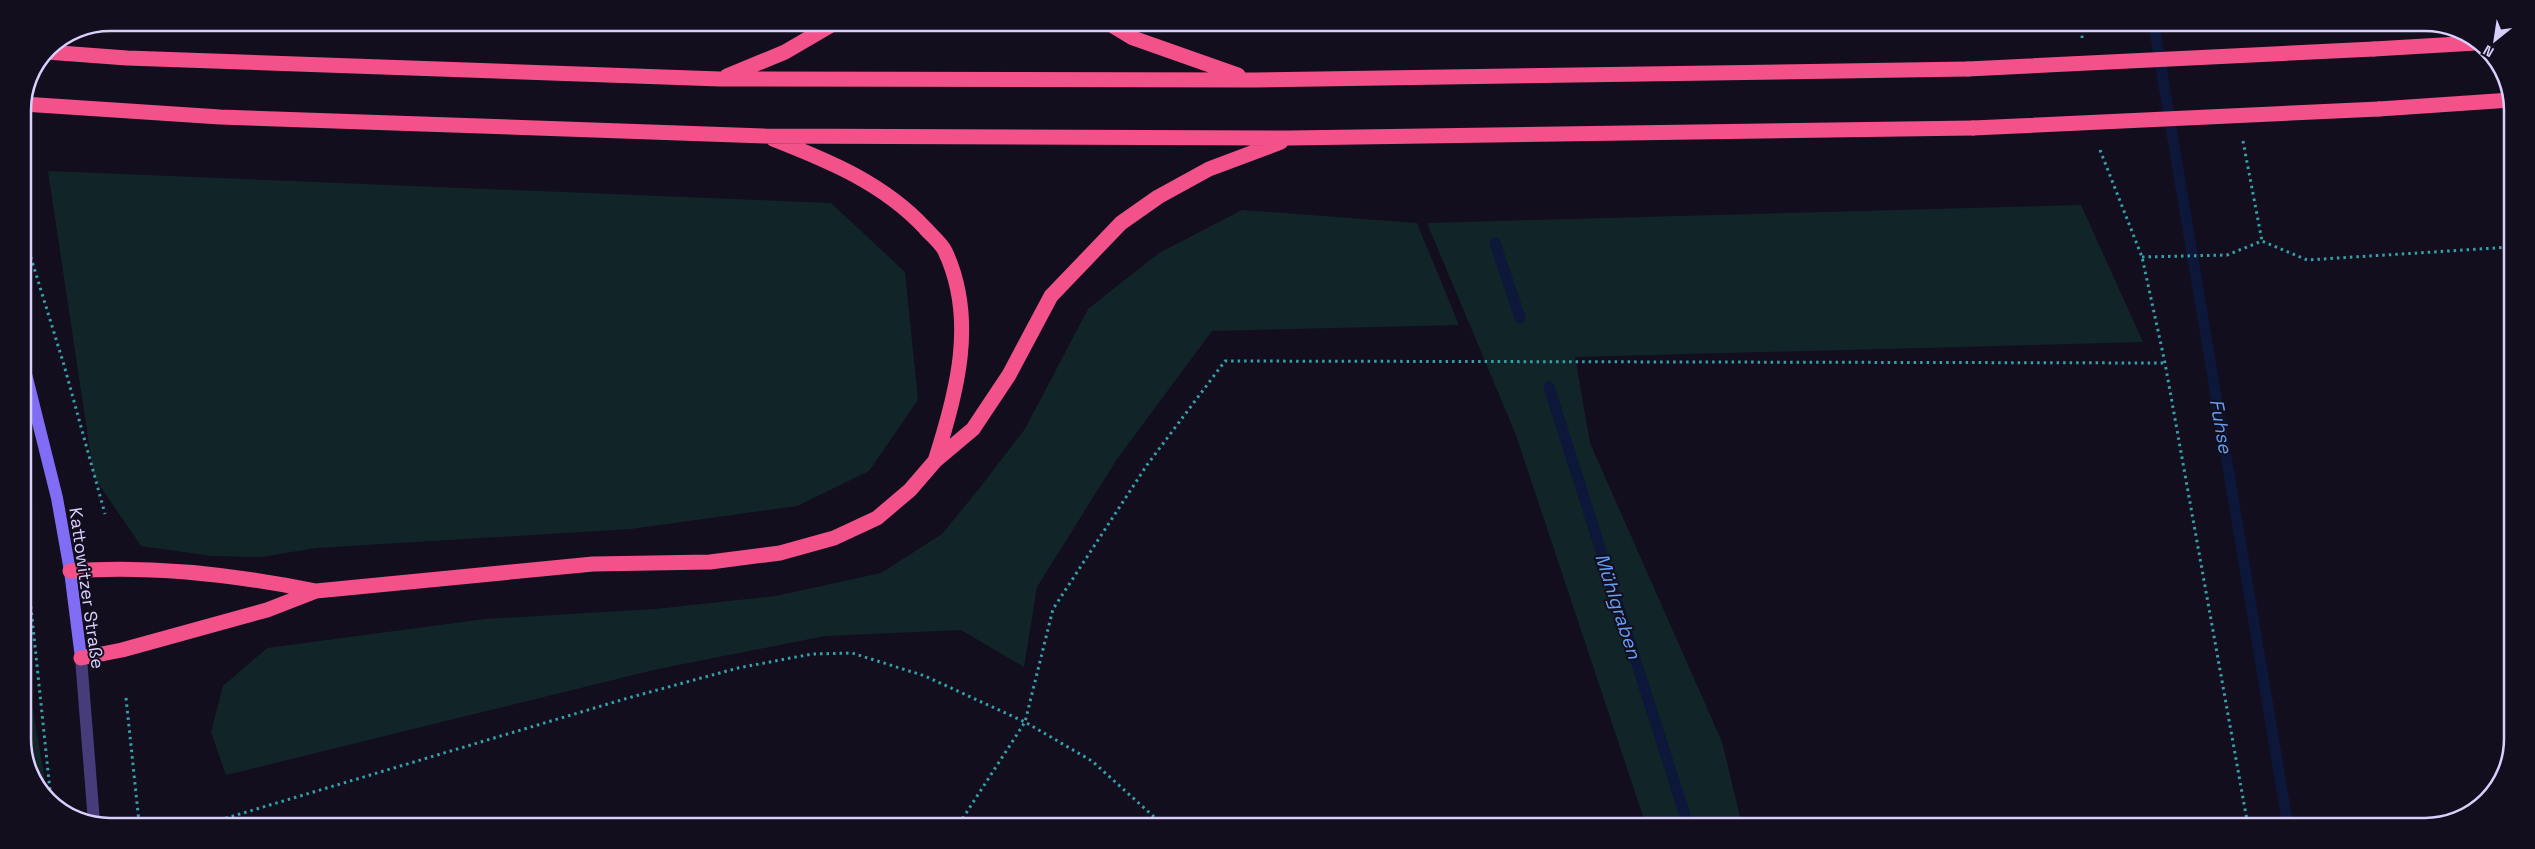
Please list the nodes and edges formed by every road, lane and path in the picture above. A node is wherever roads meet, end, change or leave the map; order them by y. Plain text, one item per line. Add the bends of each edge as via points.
1 (821, 31) edge
2 (1122, 31) edge
3 (2467, 44) edge
4 (56, 53) edge
5 (720, 79) junction
6 (1254, 80) junction
7 (2503, 101) edge
8 (32, 105) edge
9 (765, 136) junction
10 (1290, 138) junction
11 (2504, 247) edge
12 (31, 258) edge
13 (2165, 363) junction
14 (31, 394) edge
15 (935, 461) junction
16 (105, 514) dead end
17 (70, 571) junction
18 (316, 591) junction
19 (31, 608) edge
20 (81, 658) junction
21 (126, 698) dead end
22 (1026, 722) junction
23 (50, 790) edge
24 (94, 816) edge
25 (139, 818) edge
26 (226, 818) edge
27 (963, 818) edge
28 (1155, 818) edge
29 (2247, 818) edge

1 - 5 highway via 785,52
2 - 6 highway via 1190,60
3 - 6 highway, bridge via 1968,69
4 - 5 highway
5 - 6 highway
7 - 10 highway, bridge via 1973,128
8 - 9 highway via 220,117
9 - 10 highway
9 - 15 highway via 828,161 874,186 907,209 944,250 960,297 961,352 954,404
10 - 15 highway via 1209,169 1158,197 1121,223 1051,296 1009,374 973,429
11 - 13 path via 2307,260 2262,241 2227,255 2142,257
12 - 16 path
13 - 22 path via 1225,361 1147,465 1053,609
13 - 29 path
14 - 17 main road, Kattowitzer Straße via 57,498
15 - 18 highway via 910,490 878,518 834,538 780,554 710,562 593,564
17 - 18 highway via 112,568 260,580
17 - 20 main road, Kattowitzer Straße
18 - 20 highway via 267,610
19 - 23 path
20 - 24 street, Kattowitzer Straße
21 - 25 path
22 - 26 path via 925,676 852,653 812,654 738,668 628,698
22 - 27 path
22 - 28 path via 1092,761

